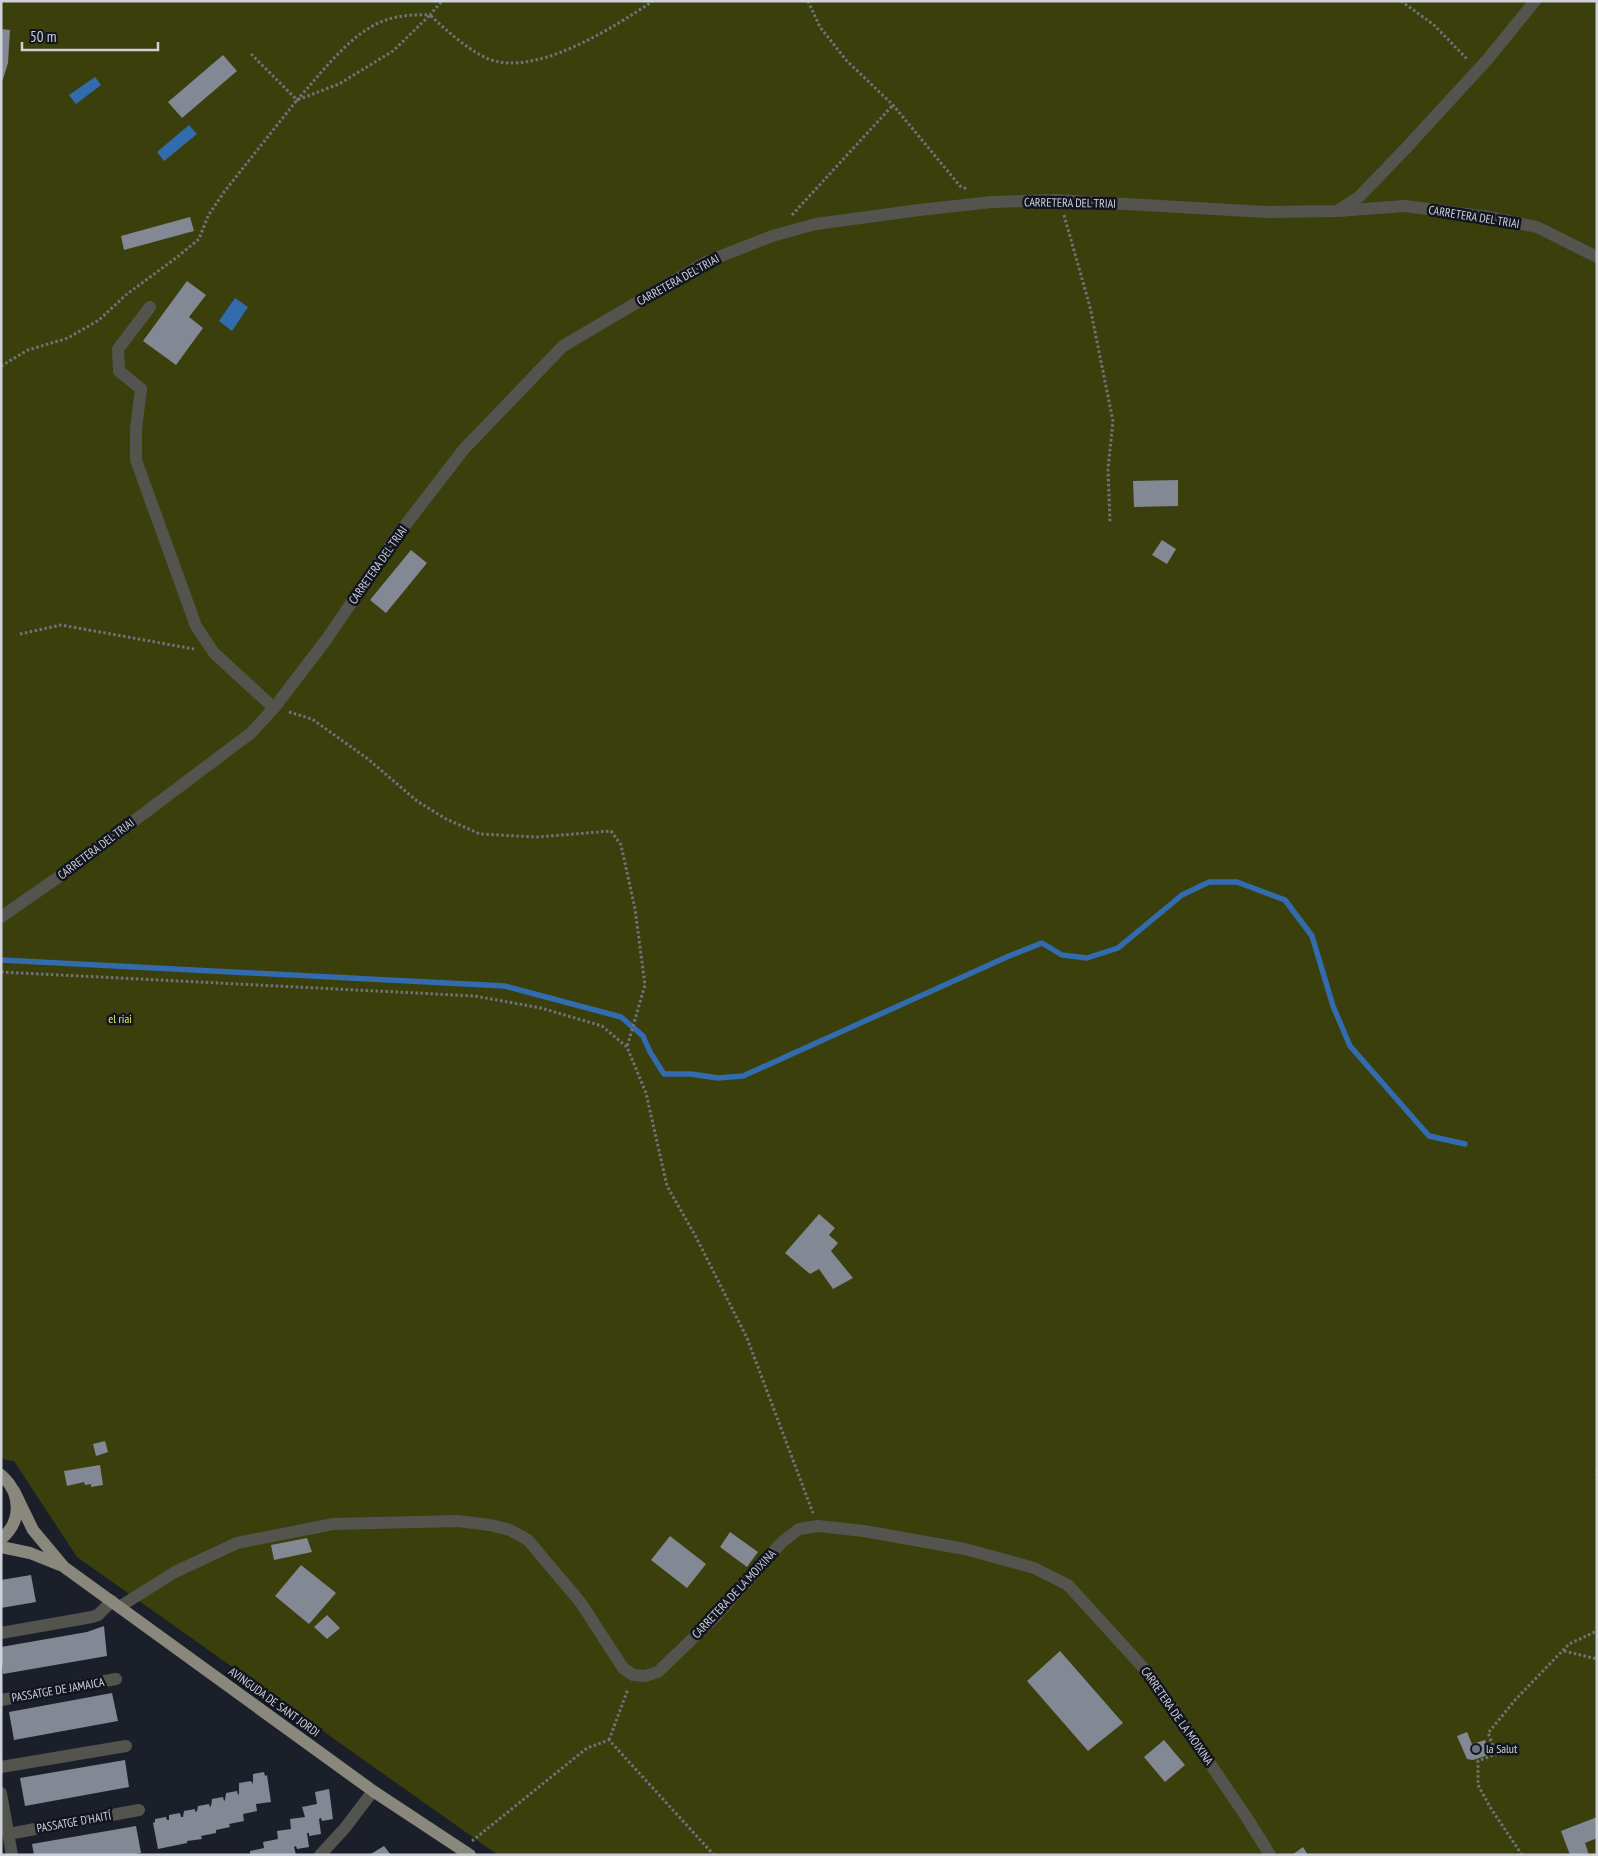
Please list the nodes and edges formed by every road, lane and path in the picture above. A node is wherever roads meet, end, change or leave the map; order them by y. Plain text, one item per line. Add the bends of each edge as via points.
1 (442, 1) edge
2 (653, 1) edge
3 (808, 1) edge
4 (1402, 1) edge
5 (1535, 1) edge
6 (430, 15) junction
7 (251, 54) dead end
8 (1478, 69) junction
9 (297, 100) junction
10 (893, 105) junction
11 (968, 190) dead end
12 (1056, 200) junction
13 (1338, 211) junction
14 (772, 236) junction
15 (1597, 257) edge
16 (150, 307) dead end
17 (1, 366) edge
18 (1110, 523) dead end
19 (20, 634) dead end
20 (214, 652) junction
21 (274, 708) junction
22 (1, 917) edge
23 (1, 972) edge
24 (628, 1047) junction
25 (1597, 1469) edge
26 (1, 1475) edge
27 (1597, 1477) edge
28 (14, 1491) junction
29 (818, 1526) junction
30 (1, 1539) edge
31 (1, 1547) edge
32 (64, 1567) junction
33 (116, 1604) junction
34 (1597, 1631) edge
35 (1, 1633) edge
36 (1563, 1651) junction
37 (1597, 1659) edge
38 (633, 1675) junction
39 (116, 1679) dead end
40 (1, 1700) edge
41 (609, 1740) junction
42 (126, 1746) dead end
43 (1, 1767) edge
44 (373, 1791) junction
45 (1, 1792) edge
46 (139, 1810) dead end
47 (8, 1834) junction
48 (466, 1852) edge
49 (12, 1855) edge
50 (320, 1855) edge
51 (714, 1855) edge
52 (1270, 1855) edge
53 (1522, 1855) edge

1 - 6 path
2 - 6 path via 576,47 523,64 498,62 472,50
3 - 10 path via 820,27 846,60
4 - 8 path via 1434,25
5 - 8 street
6 - 9 path via 393,51 339,84
6 - 9 path via 396,17 371,26 345,48
7 - 9 path
8 - 13 street via 1359,198
9 - 17 path via 224,192 208,216 199,239 127,294 99,320 68,338 28,350
10 - 11 path via 960,186
10 - 14 path
12 - 13 street, CARRETERA DEL TRIAI via 1266,212
12 - 14 street, CARRETERA DEL TRIAI via 992,202 919,210 816,224
12 - 18 path via 1063,213 1090,307 1112,421 1108,469
13 - 15 street, CARRETERA DEL TRIAI via 1405,206 1489,217 1537,227
14 - 21 street, CARRETERA DEL TRIAI via 706,262 562,346 464,449 396,537 326,640
16 - 20 street via 118,349 119,371 141,389 136,460 196,626
19 - 20 path via 61,625
20 - 21 street
21 - 22 street, CARRETERA DEL TRIAI via 251,733
21 - 24 path via 312,719 368,758 417,801 480,834 537,837 611,831 621,845 645,985
23 - 24 path via 475,996 541,1008 602,1026
24 - 29 path via 646,1093 667,1186 747,1338
25 - 27 path
26 - 28 main road, AVINGUDA DE SANT JORDI
28 - 30 main road via 18,1504 15,1522
28 - 32 main road, AVINGUDA DE SANT JORDI via 32,1530
29 - 38 street, CARRETERA DE LA MOIXINA via 799,1529 782,1542 715,1618 658,1672
29 - 52 street, CARRETERA DE LA MOIXINA via 965,1550 1034,1568 1068,1585 1150,1675
31 - 32 main road, AVINGUDA DE SANT JORDI via 30,1553
32 - 33 main road, AVINGUDA DE SANT JORDI
33 - 35 street via 92,1617
33 - 38 street via 237,1543 333,1524 458,1521 490,1525 510,1530 528,1540 581,1604 623,1668
33 - 44 main road, AVINGUDA DE SANT JORDI
34 - 36 path via 1569,1644
36 - 37 path
36 - 53 path via 1488,1733 1496,1754 1478,1761 1478,1785
38 - 41 path
39 - 40 street, PASSATGE DE JAMAICA
41 - 48 path via 586,1748 490,1826
41 - 51 path
42 - 43 street
44 - 48 main road, AVINGUDA DE SANT JORDI
44 - 50 street
45 - 47 street
46 - 47 street, PASSATGE D'HAITÍ
47 - 49 street

